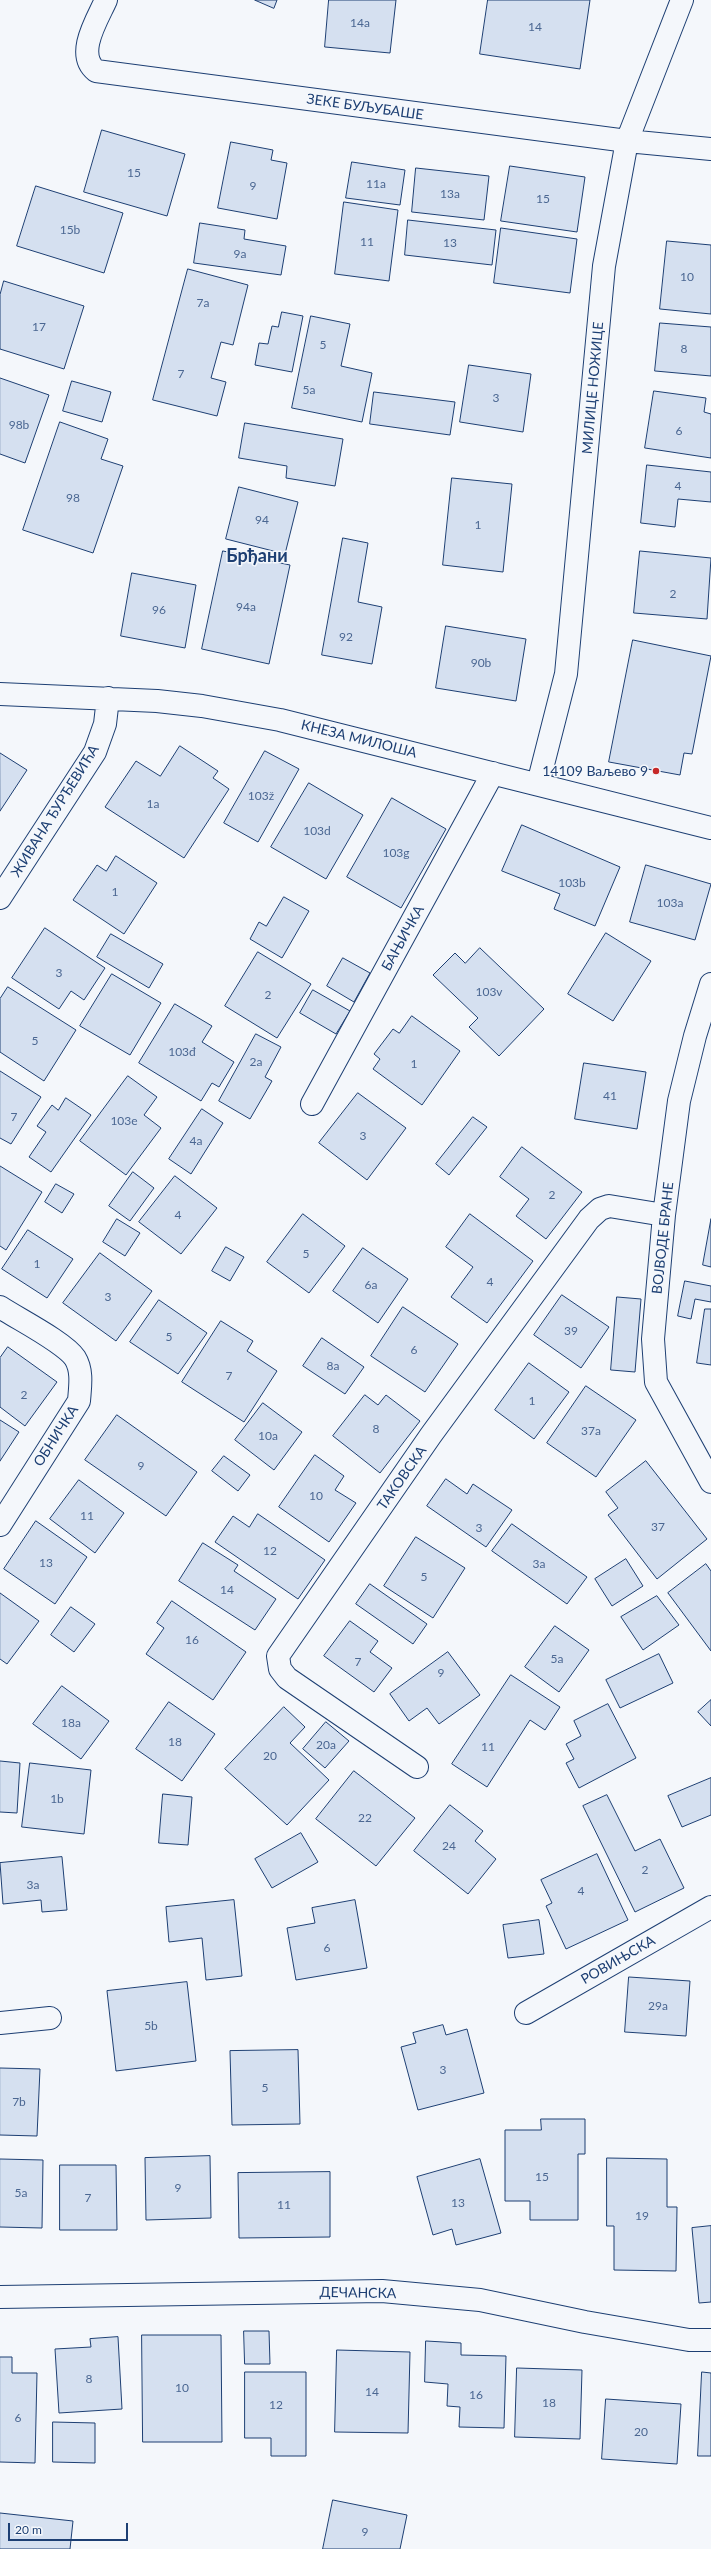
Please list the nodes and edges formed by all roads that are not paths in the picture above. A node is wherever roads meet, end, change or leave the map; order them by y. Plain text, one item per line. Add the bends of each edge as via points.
1 (106, 0) edge
2 (682, 0) edge
3 (627, 141) junction
4 (711, 149) edge
5 (0, 694) edge
6 (108, 698) junction
7 (493, 773) junction
8 (538, 784) junction
9 (711, 828) edge
10 (0, 898) edge
11 (711, 984) edge
12 (312, 1104) dead end
13 (664, 1215) junction
14 (0, 1307) edge
15 (711, 1482) edge
16 (0, 1525) edge
17 (417, 1767) dead end
18 (710, 1909) edge
19 (526, 2013) dead end
20 (50, 2018) dead end
21 (0, 2022) edge
22 (0, 2297) edge
23 (711, 2340) edge

1 - 3 street, ЗЕКЕ БУЉУБАШЕ via 87,48 88,61 96,71
2 - 3 street, МИЛИЦЕ НОЖИЦЕ
3 - 4 street, ЗЕКЕ БУЉУБАШЕ
3 - 8 street, МИЛИЦЕ НОЖИЦЕ via 604,266 566,674
5 - 6 street, КНЕЗА МИЛОША
6 - 7 street, КНЕЗА МИЛОША via 202,706 280,720
6 - 10 street, ЖИВАНА ЂУРЂЕВИЋА via 104,724 94,752
7 - 8 street, КНЕЗА МИЛОША
7 - 12 street, БАЊИЧКА
8 - 9 street, КНЕЗА МИЛОША
11 - 13 street, ВОЈВОДЕ БРАНЕ via 694,1036 679,1101
13 - 15 street, ВОЈВОДЕ БРАНЕ via 653,1339 656,1382
13 - 17 street, ТАКОВСКА via 609,1206 600,1209 589,1219 431,1435 278,1656 280,1669 288,1678
14 - 16 street, ОБНИЧКА via 66,1349 77,1364 81,1386 79,1401
18 - 19 street, РОВИЊСКА
20 - 21 street
22 - 23 street, ДЕЧАНСКА via 382,2291 480,2300 607,2326 689,2340

